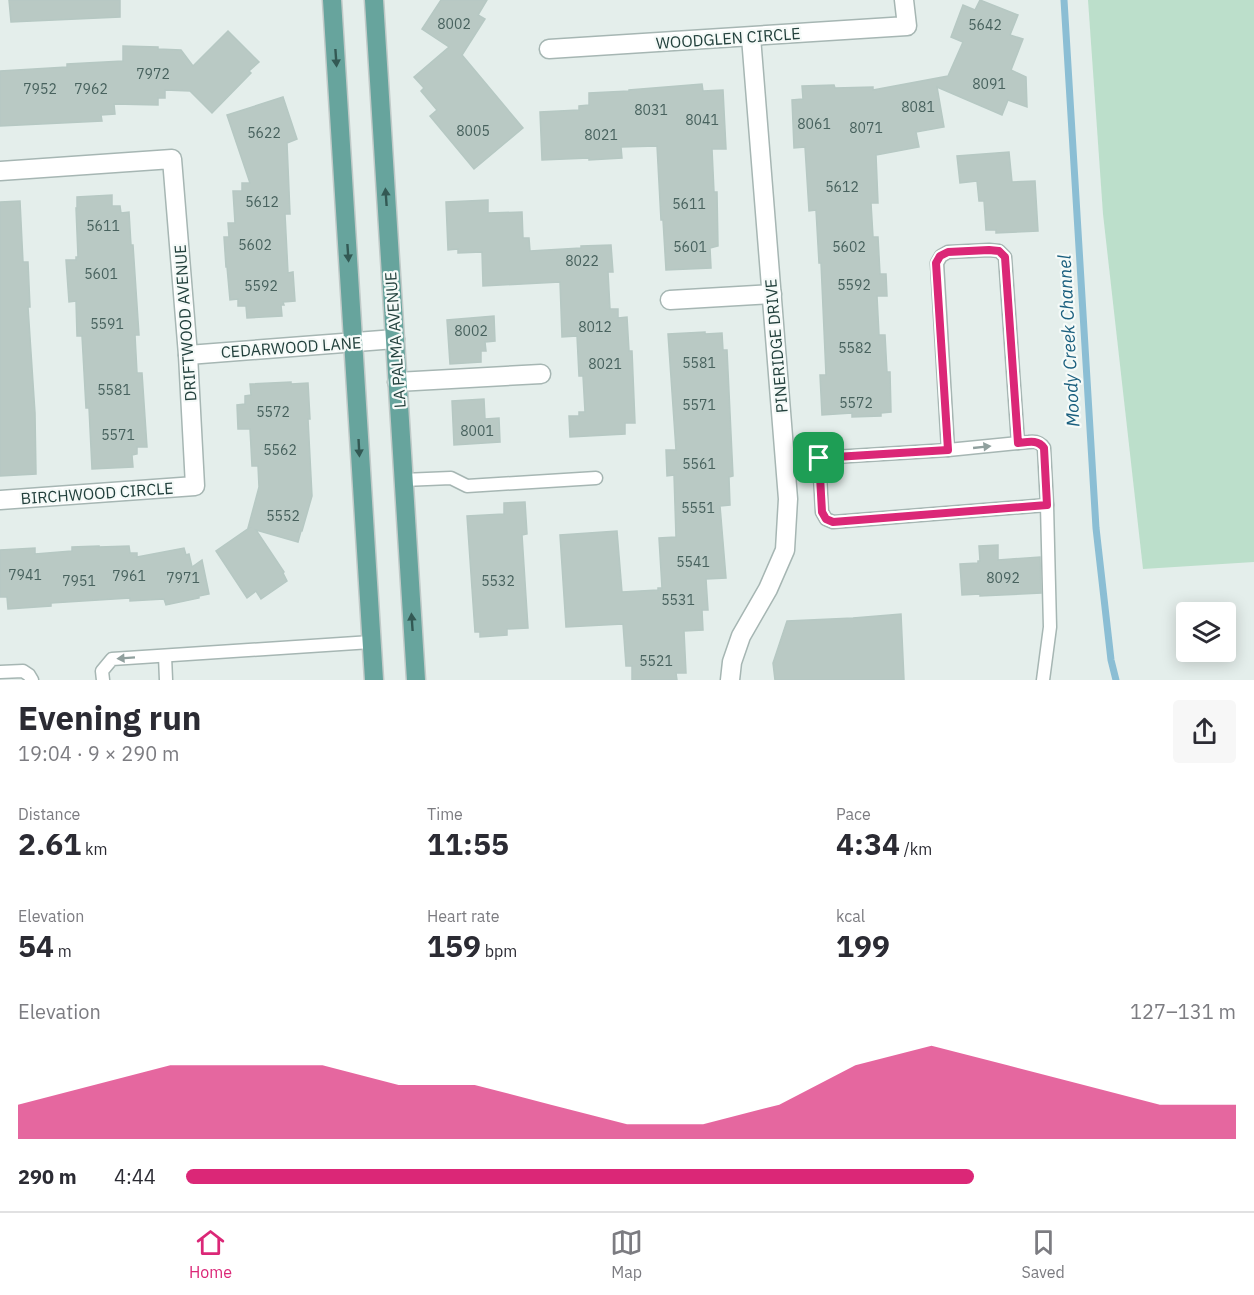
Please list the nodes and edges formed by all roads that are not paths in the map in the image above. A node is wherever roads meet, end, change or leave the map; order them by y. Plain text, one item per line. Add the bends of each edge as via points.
1 (332, 0) edge
2 (374, 0) edge
3 (904, 0) edge
4 (751, 37) junction
5 (549, 49) dead end
6 (0, 171) edge
7 (772, 294) junction
8 (670, 300) dead end
9 (395, 339) junction
10 (353, 342) junction
11 (188, 355) junction
12 (541, 374) dead end
13 (398, 382) junction
14 (1018, 443) junction
15 (948, 450) junction
16 (819, 458) junction
17 (785, 460) junction
18 (596, 478) dead end
19 (403, 480) junction
20 (195, 486) joint
21 (0, 500) edge
22 (1047, 505) junction
23 (371, 642) junction
24 (165, 656) junction
25 (0, 672) edge
26 (32, 680) edge
27 (103, 680) edge
28 (166, 680) edge
29 (374, 680) edge
30 (416, 680) edge
31 (730, 680) edge
32 (1043, 680) edge

1 -> 10 main road
9 -> 2 main road, LA PALMA AVENUE
3 - 4 street, WOODGLEN CIRCLE via 907,26
4 - 5 street, WOODGLEN CIRCLE
4 - 7 street, PINERIDGE DRIVE
6 - 11 street, DRIFTWOOD AVENUE via 172,159
7 - 8 street
7 - 17 street, PINERIDGE DRIVE
9 - 10 street, CEDARWOOD LANE
9 - 13 main road, LA PALMA AVENUE
10 - 11 street, CEDARWOOD LANE
10 -> 23 main road
11 - 20 street, DRIFTWOOD AVENUE
12 - 13 street
13 - 19 main road, LA PALMA AVENUE
15 -> 14 lane
14 - 15 lane via 1005,257 999,251 989,250 948,252 936,263
14 - 22 lane via 1035,441 1044,448
15 - 16 lane
16 - 17 lane
16 - 22 lane via 822,512 833,522
17 - 31 street, PINERIDGE DRIVE via 785,550 741,636
18 - 19 lane via 467,486 451,478
30 -> 19 main road, LA PALMA AVENUE
20 - 21 street, BIRCHWOOD CIRCLE
22 - 32 lane via 1050,627
23 - 24 lane
23 - 29 main road
24 -> 27 lane via 112,659 102,671
24 - 28 lane
25 - 26 lane via 23,671

